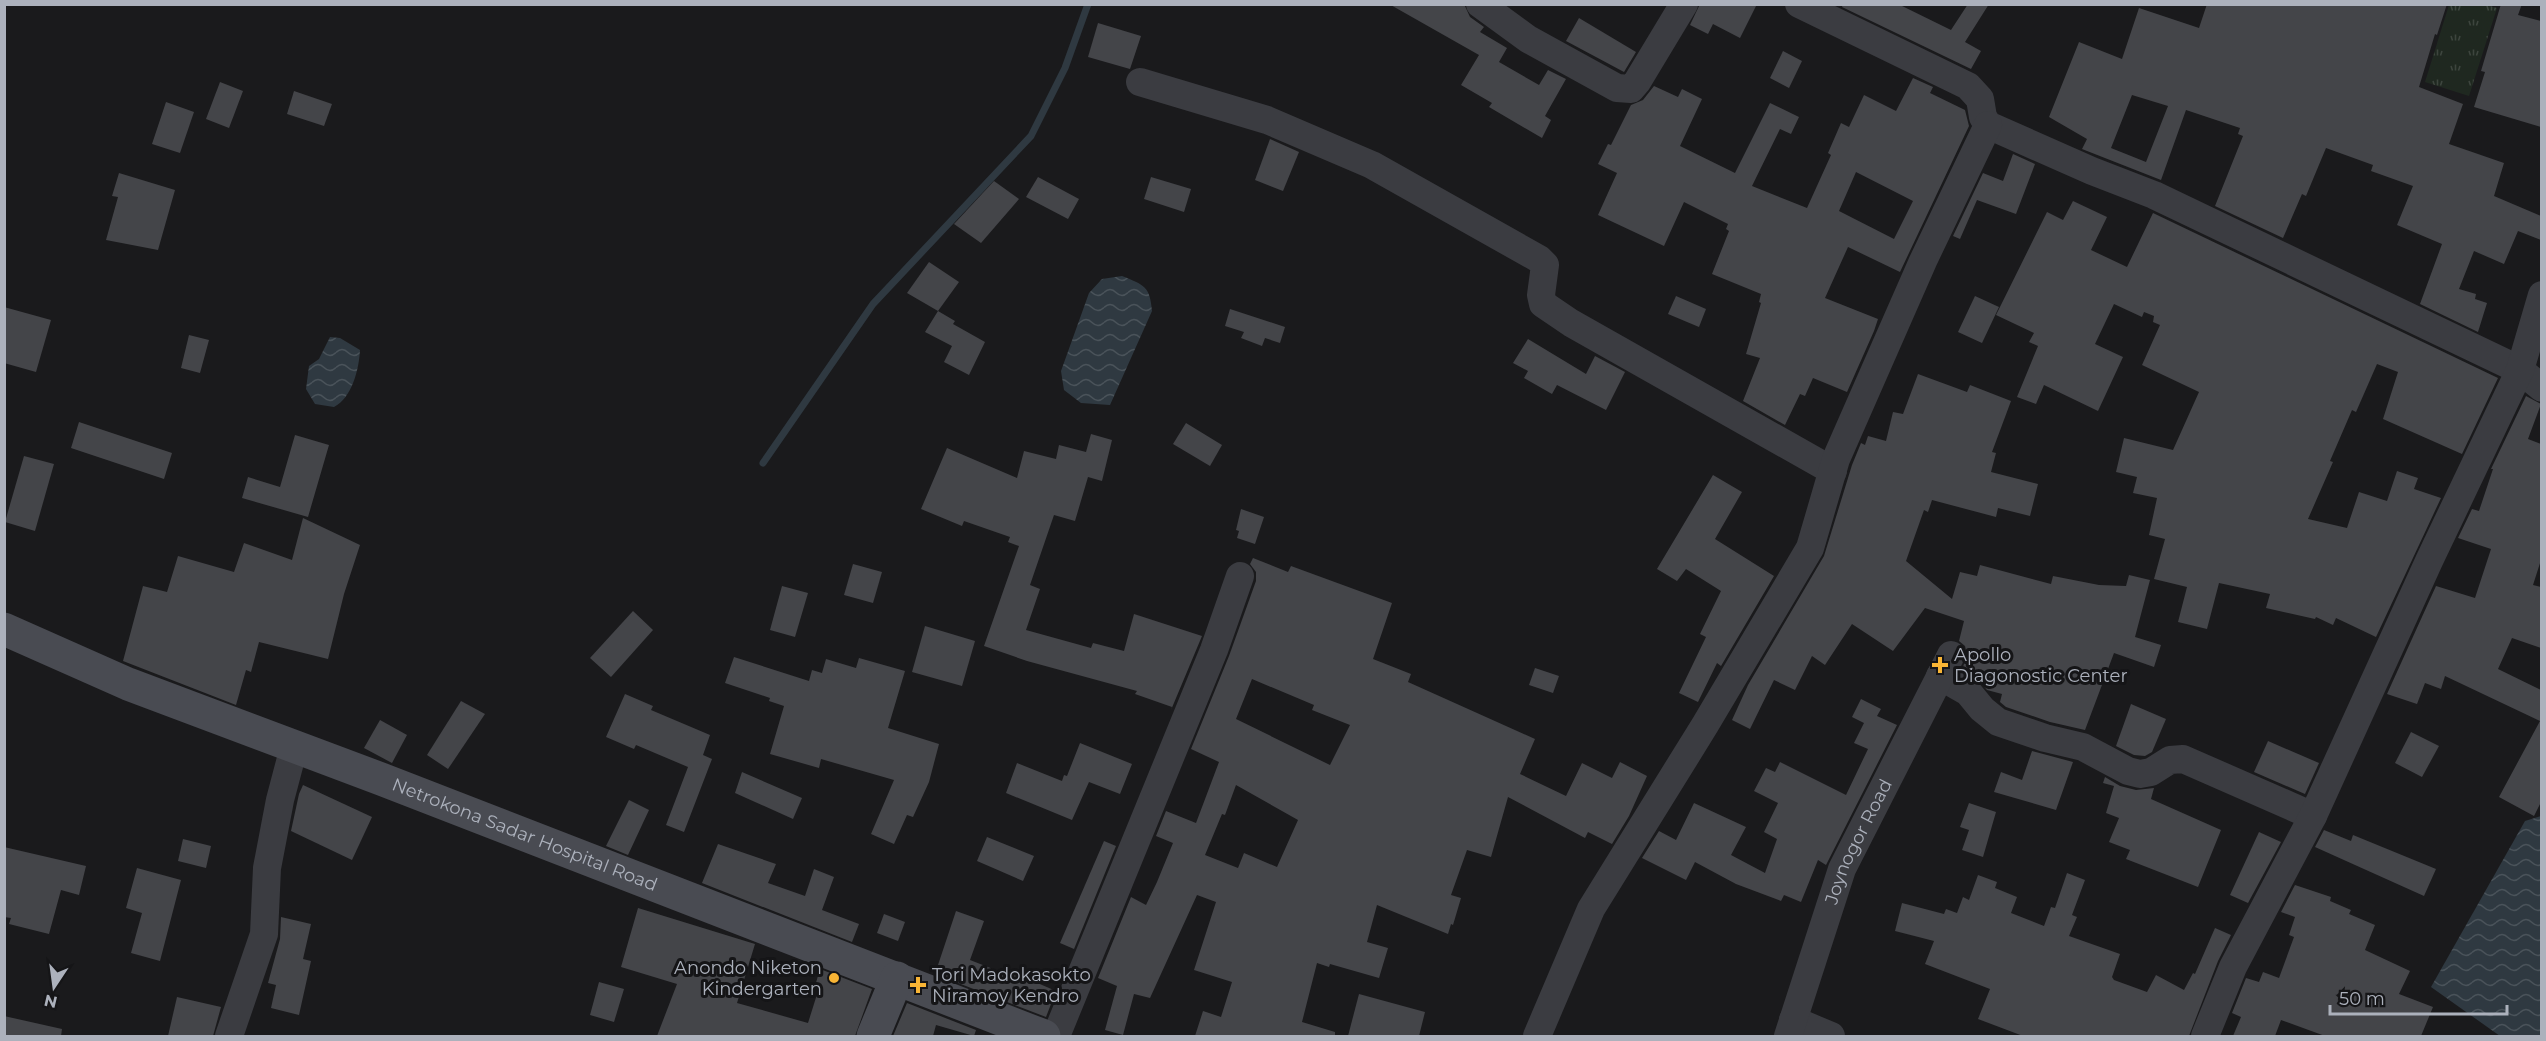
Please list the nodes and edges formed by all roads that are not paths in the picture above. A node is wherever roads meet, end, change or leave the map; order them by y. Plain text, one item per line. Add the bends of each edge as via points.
1 (1480, 4) edge
2 (1684, 4) edge
3 (1799, 4) edge
4 (1140, 82) dead end
5 (1988, 125) junction
6 (2541, 295) edge
7 (2520, 370) junction
8 (2541, 388) edge
9 (1833, 471) junction
10 (1240, 576) dead end
11 (4, 629) edge
12 (294, 747) junction
13 (2313, 816) junction
14 (897, 978) junction
15 (1790, 1028) edge
16 (229, 1036) edge
17 (873, 1036) edge
18 (1044, 1036) edge
19 (1056, 1036) edge
20 (1537, 1036) edge
21 (1831, 1036) edge
22 (2205, 1036) edge

1 - 2 street via 1528,39 1617,87 1631,89
3 - 5 street via 1968,86 1980,99
4 - 9 street via 1268,120 1372,165 1545,266 1543,304 1571,323
5 - 7 street via 2154,195
5 - 9 street via 1923,261
6 - 7 street
7 - 8 street
7 - 13 street
9 - 20 street via 1810,548 1591,909
10 - 19 street
11 - 12 street, Netrokona Sadar Hospital Road via 128,684
12 - 14 street, Netrokona Sadar Hospital Road
12 - 16 street via 267,868 264,934
13 - 15 street, Joynogor Road via 2183,759 2170,760 2140,774 2083,747 1998,722 1982,710 1946,666 1842,869
13 - 22 street via 2233,967
14 - 17 street
14 - 18 street, Netrokona Sadar Hospital Road
15 - 21 street

